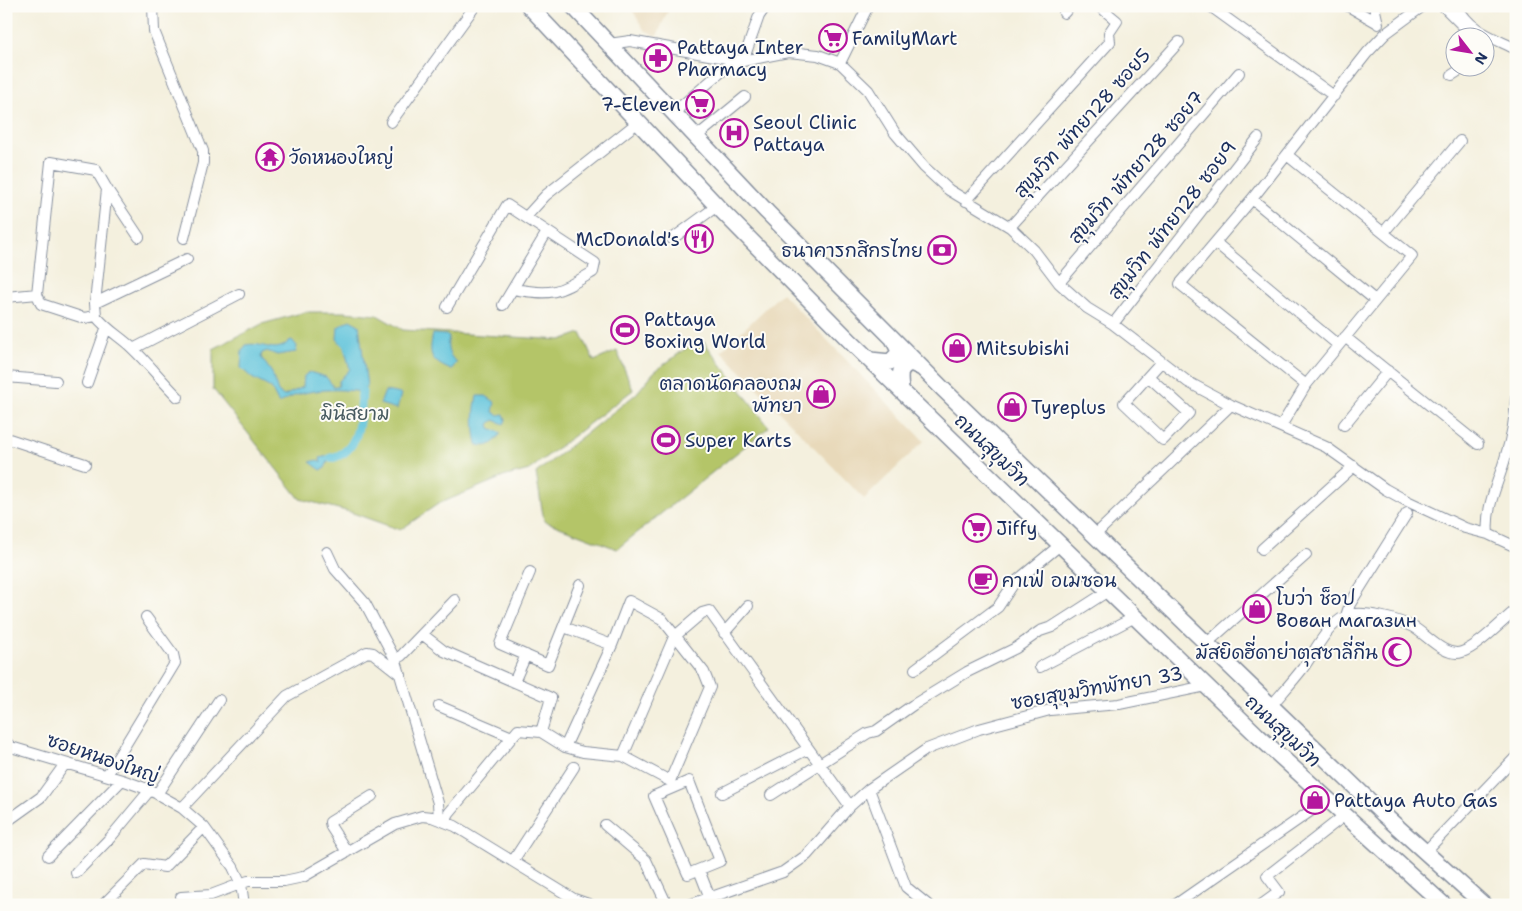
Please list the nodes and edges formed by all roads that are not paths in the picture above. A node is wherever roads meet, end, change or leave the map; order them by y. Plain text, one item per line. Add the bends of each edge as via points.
1 (153, 6) edge
2 (475, 6) edge
3 (529, 6) edge
4 (573, 6) edge
5 (766, 6) edge
6 (868, 6) edge
7 (1099, 6) edge
8 (1210, 6) edge
9 (1348, 6) edge
10 (1374, 6) edge
11 (1423, 6) edge
12 (1443, 6) edge
13 (1458, 7) edge
14 (1376, 22) junction
15 (1466, 28) edge
16 (1384, 34) junction
17 (1179, 42) dead end
18 (609, 44) junction
19 (1516, 49) edge
20 (744, 61) junction
21 (840, 62) junction
22 (1239, 73) dead end
23 (1334, 96) junction
24 (745, 97) dead end
25 (673, 113) junction
26 (391, 122) dead end
27 (637, 122) junction
28 (696, 137) junction
29 (1258, 138) dead end
30 (1460, 141) dead end
31 (1287, 155) junction
32 (107, 189) junction
33 (1252, 199) junction
34 (966, 201) junction
35 (717, 206) junction
36 (526, 217) junction
37 (1010, 227) junction
38 (547, 232) junction
39 (1384, 232) junction
40 (139, 237) dead end
41 (184, 238) dead end
42 (672, 239) dead end
43 (1216, 243) junction
44 (187, 259) dead end
45 (1059, 283) junction
46 (512, 289) junction
47 (37, 294) junction
48 (239, 294) dead end
49 (6, 297) edge
50 (1375, 300) junction
51 (95, 303) junction
52 (503, 305) dead end
53 (447, 308) dead end
54 (96, 316) junction
55 (1113, 324) junction
56 (106, 329) junction
57 (1345, 337) junction
58 (893, 339) junction
59 (1338, 345) junction
60 (133, 349) junction
61 (870, 360) junction
62 (1161, 362) junction
63 (923, 368) junction
64 (1388, 371) junction
65 (6, 377) edge
66 (1149, 377) junction
67 (56, 381) dead end
68 (87, 383) dead end
69 (1306, 385) junction
70 (901, 390) junction
71 (178, 397) dead end
72 (1516, 398) edge
73 (1230, 406) junction
74 (1344, 425) dead end
75 (1281, 426) junction
76 (6, 438) edge
77 (1478, 444) dead end
78 (85, 464) dead end
79 (1354, 466) junction
80 (1407, 513) dead end
81 (1488, 534) junction
82 (1095, 535) junction
83 (1060, 545) junction
84 (1516, 547) edge
85 (1262, 549) dead end
86 (327, 552) dead end
87 (1306, 555) dead end
88 (530, 572) dead end
89 (580, 586) dead end
90 (1108, 591) junction
91 (455, 600) dead end
92 (748, 606) dead end
93 (1516, 610) edge
94 (1346, 616) junction
95 (146, 617) dead end
96 (1135, 617) junction
97 (564, 627) junction
98 (724, 633) junction
99 (422, 634) junction
100 (674, 636) junction
101 (1206, 644) junction
102 (612, 645) junction
103 (401, 656) dead end
104 (526, 656) junction
105 (1040, 666) dead end
106 (915, 669) dead end
107 (402, 676) junction
108 (514, 682) junction
109 (1206, 686) junction
110 (219, 700) dead end
111 (438, 706) dead end
112 (1271, 706) junction
113 (540, 732) junction
114 (512, 737) junction
115 (8, 747) edge
116 (565, 747) junction
117 (808, 749) junction
118 (623, 756) junction
119 (1516, 757) edge
120 (65, 764) junction
121 (819, 766) junction
122 (574, 767) dead end
123 (107, 775) junction
124 (122, 780) junction
125 (869, 789) junction
126 (154, 792) junction
127 (722, 793) dead end
128 (771, 795) dead end
129 (372, 796) dead end
130 (1328, 799) junction
131 (850, 806) junction
132 (182, 808) junction
133 (1345, 815) junction
134 (442, 820) junction
135 (6, 822) edge
136 (605, 825) dead end
137 (204, 827) junction
138 (1426, 851) junction
139 (347, 852) junction
140 (48, 856) dead end
141 (513, 861) junction
142 (699, 870) junction
143 (76, 873) dead end
144 (241, 884) junction
145 (181, 897) dead end
146 (710, 898) junction
147 (103, 905) edge
148 (244, 905) edge
149 (591, 905) edge
150 (666, 905) edge
151 (689, 905) edge
152 (928, 905) edge
153 (1175, 905) edge
154 (1261, 905) edge
155 (1444, 905) edge
156 (1484, 905) edge

1 - 41 street via 154,31 203,152
2 - 26 street
3 - 27 highway, ถนนสุขุมวิท
4 - 18 highway, ถนนสุขุมวิท
5 - 20 street
6 - 21 street
7 - 34 street via 1117,20 1109,33 1110,42
8 - 23 street
9 - 14 street
10 - 14 street
11 - 16 street
12 - 15 street
13 - 19 street via 1476,31
14 - 16 street
16 - 23 street
17 - 37 street, สุขุมวิท พัทยา28 ซอย5
18 - 20 street via 630,41
18 - 25 highway, ถนนสุขุมวิท
20 - 21 street via 788,52 818,55
20 - 25 street via 727,68
21 - 34 street via 868,90 895,132 924,167 948,190
22 - 45 street, สุขุมวิท พัทยา28 ซอย7
23 - 31 street
24 - 28 street
25 - 28 highway, ถนนสุขุมวิท
27 - 35 highway, ถนนสุขุมวิท
27 - 36 street via 546,195
28 - 58 highway, ถนนสุขุมวิท
29 - 55 street, สุขุมวิท พัทยา28 ซอย9
30 - 39 street
31 - 33 street
31 - 39 street
32 - 40 street
32 - 47 street via 96,170 51,162
32 - 51 street
33 - 43 street
33 - 50 street
34 - 37 street
35 - 42 street
35 - 61 highway, ถนนสุขุมวิท
36 - 38 street
36 - 53 street via 507,205
37 - 45 street via 1034,250
38 - 46 street
38 - 46 street via 592,260 596,267 593,272 553,293
39 - 50 street via 1412,256
43 - 59 street
43 - 69 street via 1180,284
44 - 51 street
45 - 55 street via 1087,308
46 - 52 street
47 - 49 street
47 - 54 street via 40,304 84,318
48 - 60 street
50 - 57 street
51 - 54 street
54 - 56 street
55 - 62 street
56 - 60 street via 116,333
56 - 68 street
57 - 59 street
57 - 64 street
58 - 61 highway via 898,349 895,358 890,362
58 - 63 highway, ถนนสุขุมวิท
59 - 69 street
60 - 71 street
61 - 70 highway, ถนนสุขุมวิท
62 - 66 street
62 - 73 street
63 - 70 highway via 911,363 902,367
63 - 82 highway, ถนนสุขุมวิท
64 - 74 street
64 - 77 street
65 - 67 street
66 - 66 street via 1124,403 1163,440 1188,413
69 - 75 street
70 - 83 highway, ถนนสุขุมวิท
72 - 81 street via 1507,454 1486,516
73 - 75 street
73 - 82 street
75 - 79 street via 1326,447
76 - 78 street
79 - 81 street via 1405,500 1466,528
79 - 85 street
80 - 94 street via 1350,604
81 - 84 street
82 - 101 highway, ถนนสุขุมวิท
83 - 90 highway, ถนนสุขุมวิท
83 - 106 street via 1014,583 998,607
86 - 107 street via 335,569 364,603
87 - 101 street
88 - 104 street via 500,644
89 - 97 street
90 - 96 highway, ถนนสุขุมวิท
90 - 121 street via 1016,648 967,672 912,705
91 - 99 street
92 - 98 street
93 - 94 street via 1470,647 1451,653 1413,627 1398,621 1361,614
94 - 112 street via 1333,625
95 - 123 street via 173,654 175,663
96 - 105 street
96 - 109 highway, ถนนสุขุมวิท
97 - 102 street
97 - 104 street via 548,665
98 - 100 street via 709,611
98 - 117 street
99 - 103 street
99 - 108 street via 444,651
100 - 102 street via 662,619 629,601
100 - 118 street
100 - 118 street via 704,672 710,688 670,781
101 - 112 highway, ถนนสุขุมวิท
102 - 116 street
104 - 108 street
107 - 132 street via 370,652 296,690
107 - 134 street
108 - 113 street via 551,698
109 - 125 street, ซอยสุขุมวิทพัทยา 33 via 1119,704 1050,710 979,729 927,749
109 - 130 highway, ถนนสุขุมวิท
110 - 126 street
111 - 114 street
112 - 138 highway, ถนนสุขุมวิท
113 - 114 street via 518,730
113 - 116 street
114 - 134 street
115 - 120 street, ซอยหนองใหญ่
116 - 118 street
117 - 121 street
117 - 127 street
119 - 138 street
120 - 123 street, ซอยหนองใหญ่ via 84,766
120 - 135 street via 41,797
121 - 128 street
121 - 131 street
122 - 141 street
123 - 124 street, ซอยหนองใหญ่
124 - 126 street, ซอยหนองใหญ่
124 - 140 street
125 - 131 street, ซอยสุขุมวิทพัทยา 33
125 - 152 street via 906,887
126 - 132 street, ซอยหนองใหญ่
126 - 143 street
129 - 139 street via 330,822
130 - 133 highway, ถนนสุขุมวิท
130 - 153 street
131 - 146 street, ซอยสุขุมวิทพัทยา 33 via 807,854 783,872
132 - 137 street, ซอยหนองใหญ่
133 - 154 street via 1267,876 1279,892
133 - 155 highway, ถนนสุขุมวิท
134 - 139 street via 413,817
134 - 141 street
136 - 150 street via 646,860
137 - 144 street, ซอยหนองใหญ่
137 - 147 street via 165,867 144,864
138 - 156 highway, ถนนสุขุมวิท
139 - 144 street via 303,877
141 - 149 street via 574,899
142 - 142 street via 720,861 689,781 654,796 688,874
142 - 146 street
144 - 145 street via 211,895
144 - 148 street
146 - 151 street, ซอยสุขุมวิทพัทยา 33

